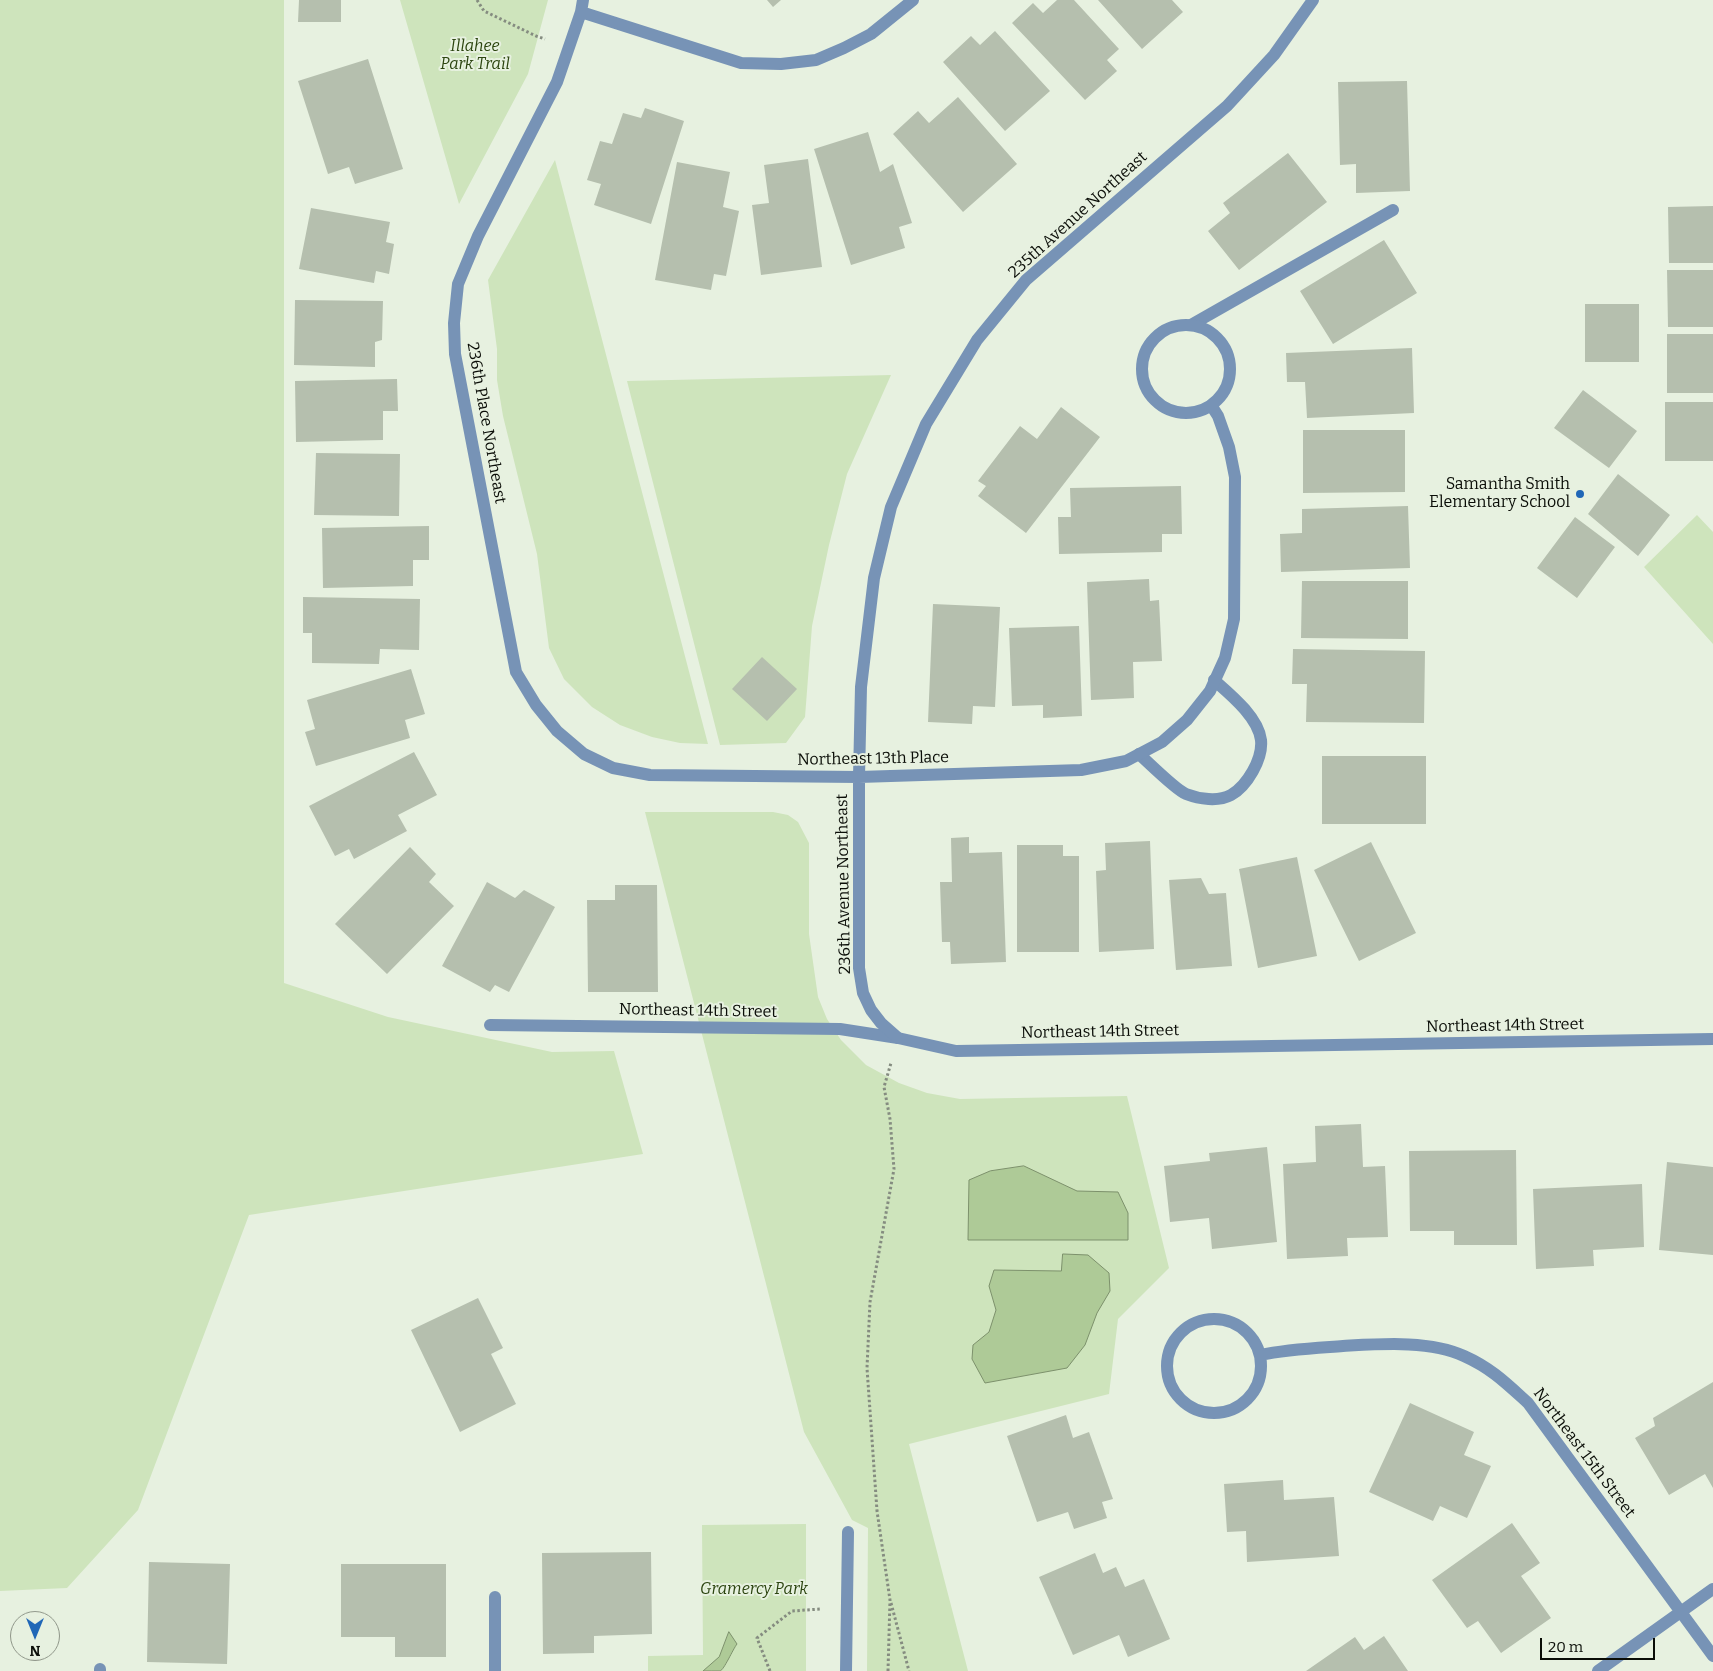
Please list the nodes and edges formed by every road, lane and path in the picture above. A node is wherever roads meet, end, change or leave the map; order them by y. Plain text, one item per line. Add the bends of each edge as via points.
1 (477, 0) edge
2 (913, 0) edge
3 (1313, 0) edge
4 (582, 6) edge
5 (570, 45) junction
6 (1393, 210) dead end
7 (1191, 324) junction
8 (1211, 405) junction
9 (1214, 680) junction
10 (557, 731) joint
11 (1139, 754) junction
12 (859, 777) junction
13 (490, 1025) dead end
14 (898, 1038) junction
15 (1713, 1039) edge
16 (1260, 1355) junction
17 (848, 1532) dead end
18 (1713, 1589) edge
19 (495, 1597) dead end
20 (890, 1600) junction
21 (847, 1610) junction
22 (1682, 1611) junction
23 (1713, 1656) edge
24 (495, 1671) edge
25 (770, 1671) edge
26 (846, 1671) edge
27 (888, 1671) edge
28 (909, 1671) edge
29 (1598, 1671) edge

1 - 5 path via 484,11 536,36
2 - 4 street via 871,34 844,48 816,60 781,64 741,63
3 - 12 street, 235th Avenue Northeast via 1274,55 1227,106 1026,280 976,340 926,424 891,507 874,578 861,688
4 - 5 street, 236th Place Northeast
5 - 10 street, 236th Place Northeast via 557,82 478,236 458,284 454,323 455,354 516,672
6 - 7 street
7 - 8 street via 1219,338 1227,351 1229,381 1222,395
7 - 8 street via 1162,332 1151,342 1144,356 1145,386 1166,408 1196,412
8 - 9 street, Northeast 13th Place via 1229,448 1235,477 1234,619 1225,658
9 - 11 street, Northeast 13th Place via 1210,691 1187,720 1162,742
9 - 11 street via 1254,722 1261,740 1258,761 1248,780 1230,796 1206,800 1184,793
10 - 12 street, Northeast 13th Place via 584,754 613,768 650,775
11 - 12 street, Northeast 13th Place via 1126,761 1081,770
12 - 14 street, 236th Avenue Northeast via 858,968 863,993 872,1010
13 - 14 street, Northeast 14th Street via 840,1029
14 - 15 street, Northeast 14th Street via 956,1051
14 - 20 path via 884,1087 894,1170 870,1302 867,1368 877,1511
16 - 16 street via 1254,1341 1242,1329 1228,1321 1212,1319 1196,1323 1177,1338 1167,1360 1168,1377 1174,1392 1200,1412 1233,1410 1256,1388 1261,1372
16 - 22 street, Northeast 15th Street via 1286,1350 1425,1345 1462,1355 1495,1373 1528,1402
17 - 21 street
18 - 22 street
19 - 24 street
20 - 27 path
20 - 28 path
21 - 25 path via 792,1611 757,1638
21 - 26 street
22 - 23 street, Northeast 15th Street
22 - 29 street

